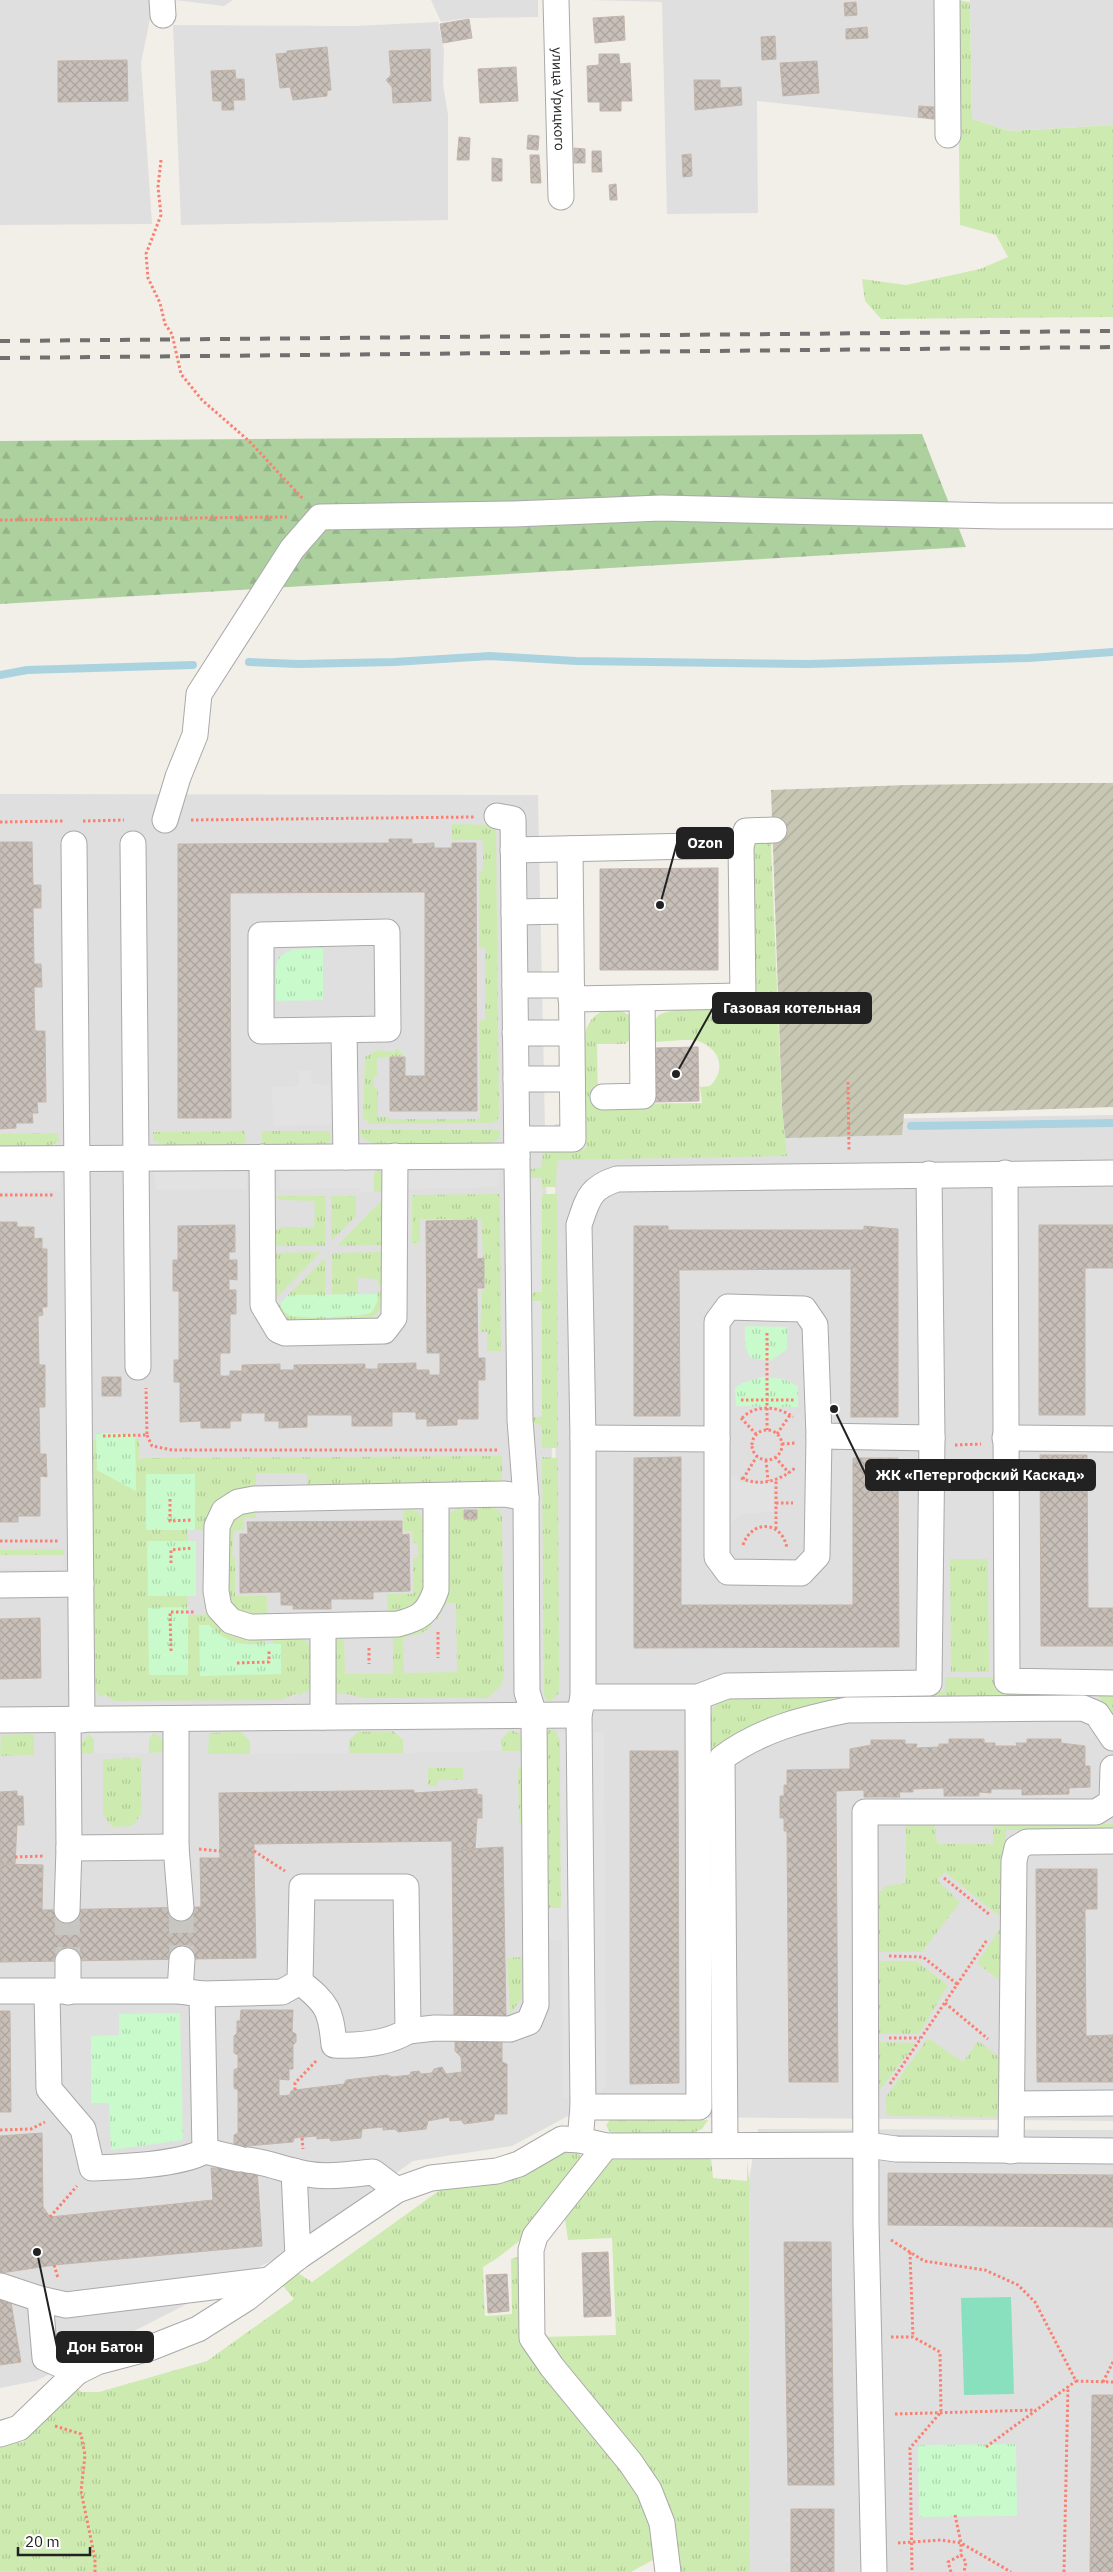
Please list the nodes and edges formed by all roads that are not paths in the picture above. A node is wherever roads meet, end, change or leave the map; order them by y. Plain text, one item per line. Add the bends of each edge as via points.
1 (556, 0) edge
2 (948, 0) edge
3 (948, 136) dead end
4 (560, 197) dead end
5 (1113, 516) edge
6 (497, 816) road end
7 (165, 820) road end
8 (774, 830) dead end
9 (74, 833) road end
10 (133, 844) dead end
11 (740, 845) junction
12 (570, 849) junction
13 (513, 850) junction
14 (570, 911) junction
15 (514, 912) junction
16 (515, 985) junction
17 (571, 992) junction
18 (642, 998) junction
19 (344, 1030) junction
20 (515, 1033) junction
21 (572, 1033) junction
22 (516, 1079) junction
23 (572, 1079) junction
24 (603, 1097) dead end
25 (517, 1148) junction
26 (395, 1156) junction
27 (262, 1157) junction
28 (346, 1157) junction
29 (0, 1159) edge
30 (78, 1159) junction
31 (136, 1159) junction
32 (1113, 1173) edge
33 (929, 1174) junction
34 (1005, 1174) junction
35 (138, 1367) road end
36 (583, 1438) junction
37 (717, 1439) junction
38 (810, 1439) junction
39 (1113, 1439) edge
40 (995, 1440) junction
41 (940, 1441) junction
42 (436, 1497) junction
43 (526, 1498) junction
44 (81, 1584) junction
45 (0, 1585) edge
46 (323, 1626) junction
47 (1113, 1682) edge
48 (698, 1697) junction
49 (581, 1706) junction
50 (534, 1716) junction
51 (323, 1717) junction
52 (176, 1719) junction
53 (0, 1720) edge
54 (75, 1720) junction
55 (1113, 1738) edge
56 (1113, 1768) edge
57 (1113, 1841) edge
58 (176, 1847) junction
59 (69, 1848) junction
60 (181, 1908) tunnel mouth
61 (67, 1910) tunnel mouth
62 (182, 1959) tunnel mouth
63 (68, 1961) tunnel mouth
64 (300, 1982) junction
65 (0, 1991) edge
66 (58, 1992) junction
67 (191, 1993) junction
68 (408, 2031) junction
69 (1113, 2103) edge
70 (1012, 2104) junction
71 (583, 2107) junction
72 (699, 2107) junction
73 (725, 2114) junction
74 (580, 2140) junction
75 (725, 2144) junction
76 (867, 2145) junction
77 (606, 2146) junction
78 (205, 2151) junction
79 (1011, 2151) junction
80 (1113, 2151) edge
81 (294, 2171) junction
82 (397, 2190) junction
83 (298, 2258) junction
84 (270, 2280) junction
85 (1, 2286) edge
86 (40, 2299) junction
87 (77, 2372) junction
88 (0, 2434) edge
89 (668, 2572) edge
90 (874, 2572) edge

1 - 4 street, улица Урицкого
2 - 3 street
5 - 7 street via 661,508 320,517 292,549 200,694 195,735
6 - 13 street via 513,819
8 - 11 street via 746,831
9 - 30 street
10 - 31 street
11 - 12 street
11 - 18 street via 743,996
12 - 13 street
12 - 14 street
13 - 15 street
14 - 15 street
14 - 17 street
15 - 16 street
16 - 17 street
16 - 20 street
17 - 18 street
17 - 21 street
18 - 24 street via 643,1096
19 - 19 street via 388,1029 387,932 261,934 261,1031
19 - 28 street
20 - 21 street
20 - 22 street
21 - 23 street
22 - 23 street
22 - 25 street
23 - 25 street via 573,1139
25 - 26 street
25 - 43 street via 522,1450
26 - 27 street via 394,1318 384,1332 285,1333 278,1330 263,1305
26 - 28 street
27 - 28 street
27 - 31 street
29 - 30 street
30 - 31 street
30 - 44 street
31 - 35 street
32 - 34 street
33 - 34 street
33 - 36 street via 617,1179 600,1185 592,1192 579,1225
33 - 41 street
34 - 40 street
36 - 37 street
36 - 49 street
37 - 38 street via 716,1322 728,1307 804,1309 816,1325
37 - 38 street via 717,1557 728,1572 801,1573 817,1556
38 - 41 street
39 - 40 street
40 - 47 street via 1007,1681
41 - 48 street via 930,1683 727,1686
42 - 43 street via 505,1494
42 - 46 street via 436,1590 431,1604 418,1619 398,1624
42 - 46 street via 246,1500 224,1512 216,1526 219,1608 231,1621 250,1627
43 - 50 street via 527,1692
44 - 45 street
44 - 54 street
46 - 51 street
48 - 49 street
48 - 72 street
49 - 50 street
49 - 71 street
50 - 51 street
50 - 68 street via 536,2005 529,2022 510,2029
51 - 52 street
52 - 54 street
52 - 58 street
53 - 54 street
54 - 59 street
55 - 73 street via 1098,1714 1083,1708 847,1710 777,1728 745,1742 722,1758
56 - 76 street via 1112,1802 1096,1812 865,1812
57 - 70 street via 1027,1842 1017,1848 1014,1862
58 - 59 street
58 - 60 street
59 - 61 street
62 - 67 street
63 - 66 street
64 - 67 street via 282,1992
64 - 68 street via 322,2000 332,2022 334,2045 354,2046 396,2039
64 - 68 street via 302,1887 406,1887
65 - 66 street
66 - 67 street
66 - 78 street via 48,2088 83,2128 92,2168 118,2168 179,2159
67 - 78 street
69 - 70 street
70 - 79 street
71 - 72 street
71 - 74 street
72 - 73 street
73 - 75 street
74 - 77 street
74 - 82 street via 562,2139 520,2164 497,2171 431,2178
75 - 76 street
75 - 77 street
76 - 79 street via 896,2149
76 - 90 street
77 - 89 street via 535,2236 531,2250 532,2338 649,2490 662,2523
78 - 81 street via 267,2162
79 - 80 street
81 - 82 street via 325,2176 374,2172
81 - 83 street
82 - 83 street
83 - 84 street
84 - 86 street via 66,2305
84 - 87 street via 198,2329 150,2348 97,2362
85 - 86 street
86 - 87 street via 45,2358
87 - 88 street via 19,2428

